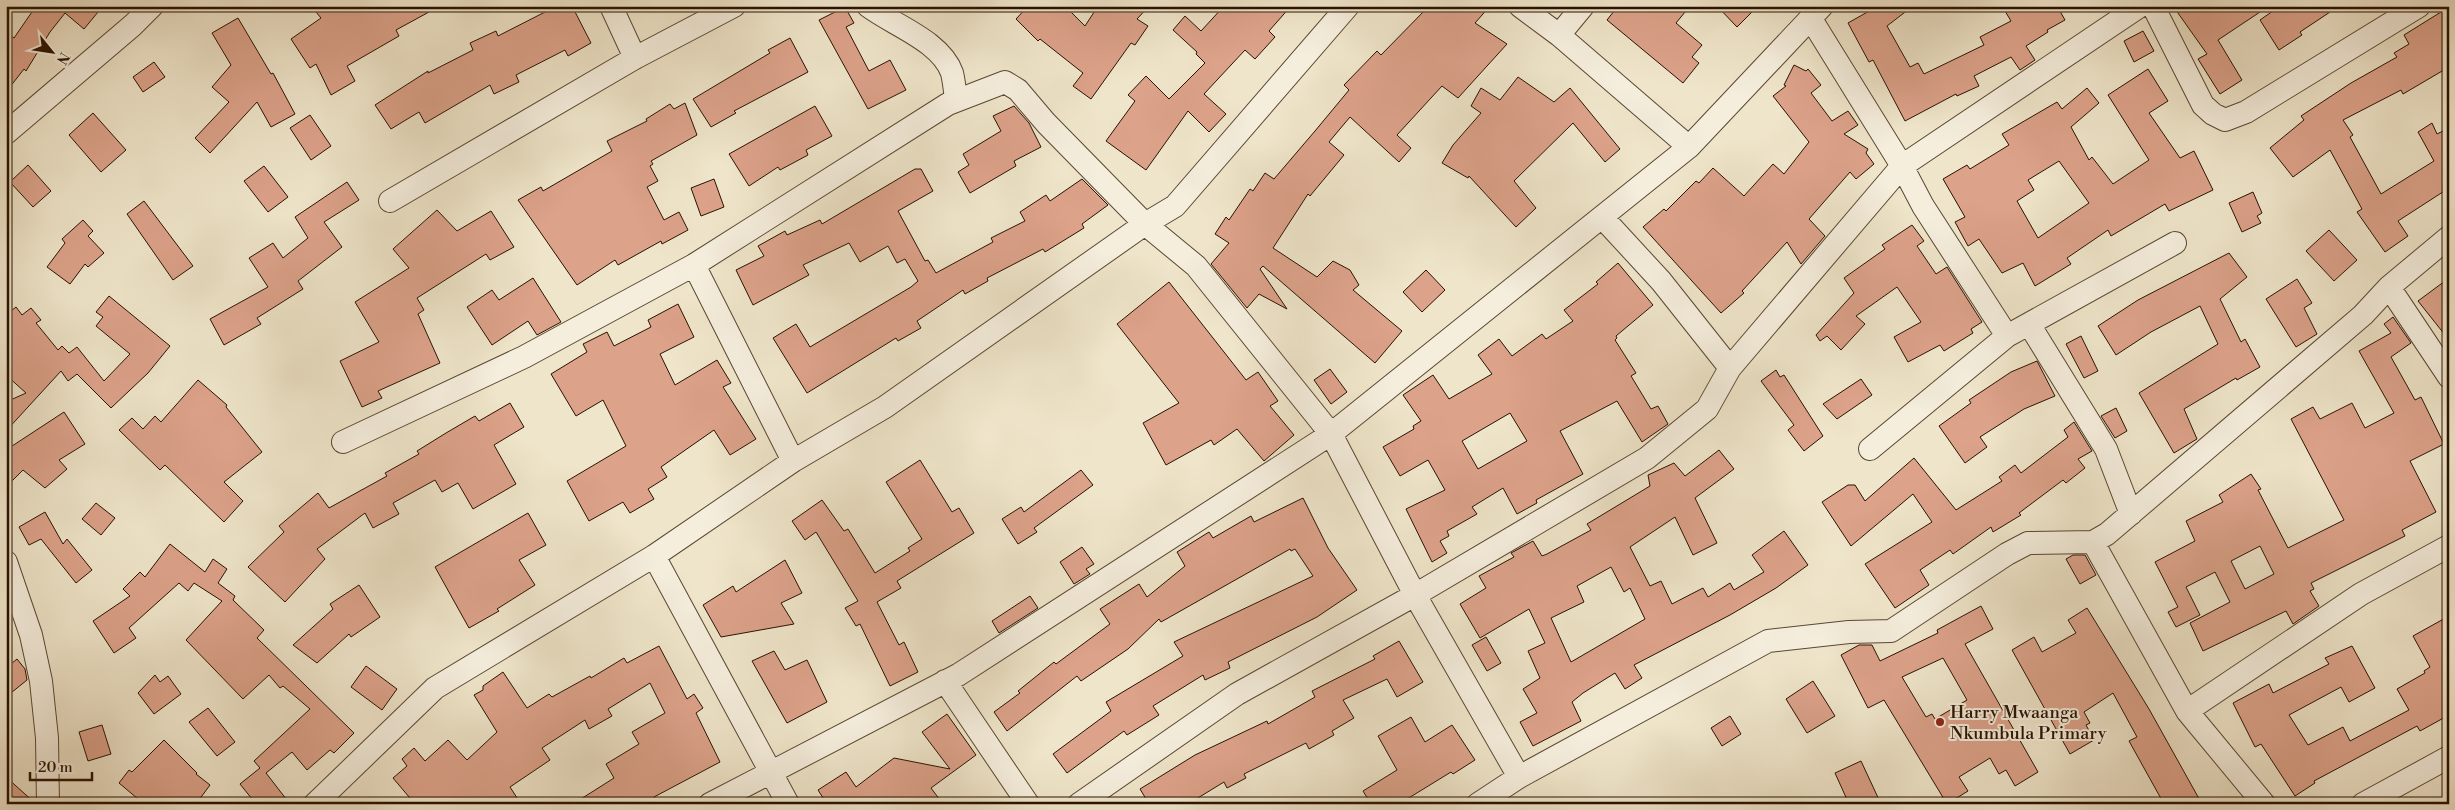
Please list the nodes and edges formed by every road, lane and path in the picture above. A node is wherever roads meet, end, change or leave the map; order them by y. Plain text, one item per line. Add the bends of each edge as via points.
1 (152, 6) edge
2 (611, 6) edge
3 (734, 6) edge
4 (868, 6) edge
5 (1348, 6) edge
6 (1520, 6) edge
7 (1583, 6) edge
8 (2140, 6) edge
9 (2153, 6) edge
10 (2419, 6) edge
11 (1816, 13) edge
12 (1559, 35) junction
13 (635, 58) junction
14 (956, 100) junction
15 (6, 133) edge
16 (1689, 146) junction
17 (1902, 166) junction
18 (390, 201) dead end
19 (1602, 217) junction
20 (1145, 224) junction
21 (2449, 237) edge
22 (2175, 243) dead end
23 (694, 264) junction
24 (2390, 287) junction
25 (2029, 324) junction
26 (2007, 336) junction
27 (1730, 368) junction
28 (2449, 377) edge
29 (1331, 434) junction
30 (343, 442) dead end
31 (1870, 450) dead end
32 (794, 461) junction
33 (2131, 514) junction
34 (2093, 542) junction
35 (2449, 546) edge
36 (654, 556) junction
37 (6, 562) edge
38 (1415, 595) junction
39 (945, 681) junction
40 (2187, 711) junction
41 (2449, 757) edge
42 (770, 773) junction
43 (1520, 777) junction
44 (48, 804) edge
45 (316, 804) edge
46 (710, 804) edge
47 (788, 804) edge
48 (1028, 804) edge
49 (1079, 804) edge
50 (1478, 804) edge
51 (2264, 804) edge
52 (2363, 804) edge

1 - 15 street
2 - 13 street
3 - 13 street
4 - 14 street via 919,37 939,54 951,72
5 - 20 street via 1175,206
6 - 12 street
7 - 12 street
8 - 17 street
9 - 10 street via 2203,106 2225,120 2246,112
11 - 16 street
11 - 17 street
12 - 16 street
13 - 18 street
14 - 20 street via 1005,82 1018,90
14 - 23 street
16 - 19 street
17 - 26 street via 1923,206
17 - 27 street
19 - 27 street via 1661,281
19 - 29 street
20 - 29 street via 1196,266
20 - 32 street via 885,407
21 - 24 street
22 - 25 street
23 - 30 street via 524,357
23 - 32 street
24 - 28 street
24 - 33 street via 2364,315
25 - 26 street
25 - 33 street via 2106,449
26 - 31 street
27 - 38 street via 1707,408 1647,458
29 - 38 street
29 - 39 street
32 - 36 street
33 - 34 street
34 - 40 street
34 - 43 street via 2028,543 2006,554 1891,631 1768,641
35 - 40 street via 2362,594
36 - 42 street
36 - 45 street via 435,688
37 - 44 street via 31,636 41,681 47,738
38 - 43 street
38 - 49 street via 1237,694
39 - 42 street
39 - 48 street
40 - 51 street
41 - 52 street
42 - 46 street
42 - 47 street
43 - 50 street

